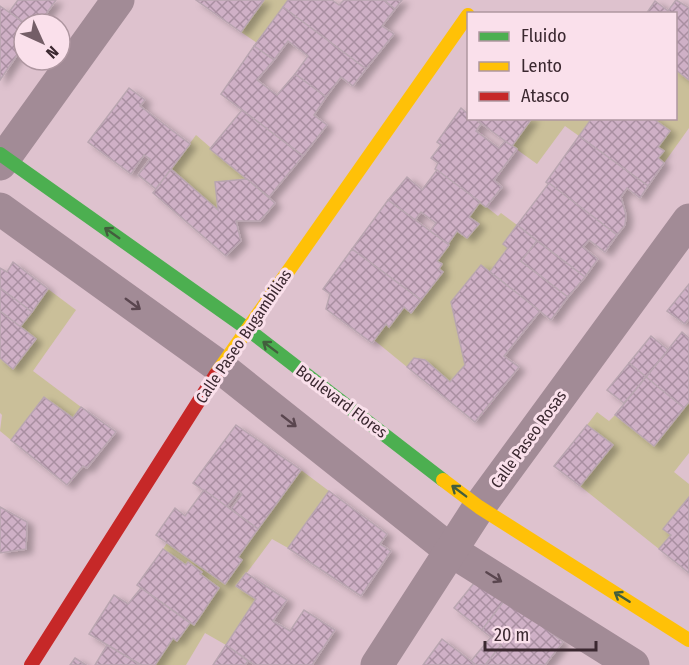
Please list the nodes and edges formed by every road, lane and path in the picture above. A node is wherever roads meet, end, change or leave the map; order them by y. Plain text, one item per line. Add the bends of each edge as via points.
1 (118, 0) edge
2 (467, 17) edge
3 (1, 158) edge
4 (0, 209) edge
5 (689, 220) edge
6 (246, 328) junction
7 (220, 367) junction
8 (479, 507) junction
9 (450, 550) junction
10 (689, 640) edge
11 (31, 665) edge
12 (377, 665) edge
13 (633, 665) edge

1 - 3 street
2 - 6 street, Calle Paseo Bugambilias
6 -> 3 street, Boulevard Flores
4 -> 7 street
5 - 8 street, Calle Paseo Rosas
6 - 7 street, Calle Paseo Bugambilias
8 -> 6 street, Boulevard Flores
7 -> 9 street
7 - 11 street, Calle Paseo Bugambilias
8 - 9 street, Calle Paseo Rosas
10 -> 8 street, Boulevard Flores
9 - 12 street, Calle Paseo Rosas
9 -> 13 street

